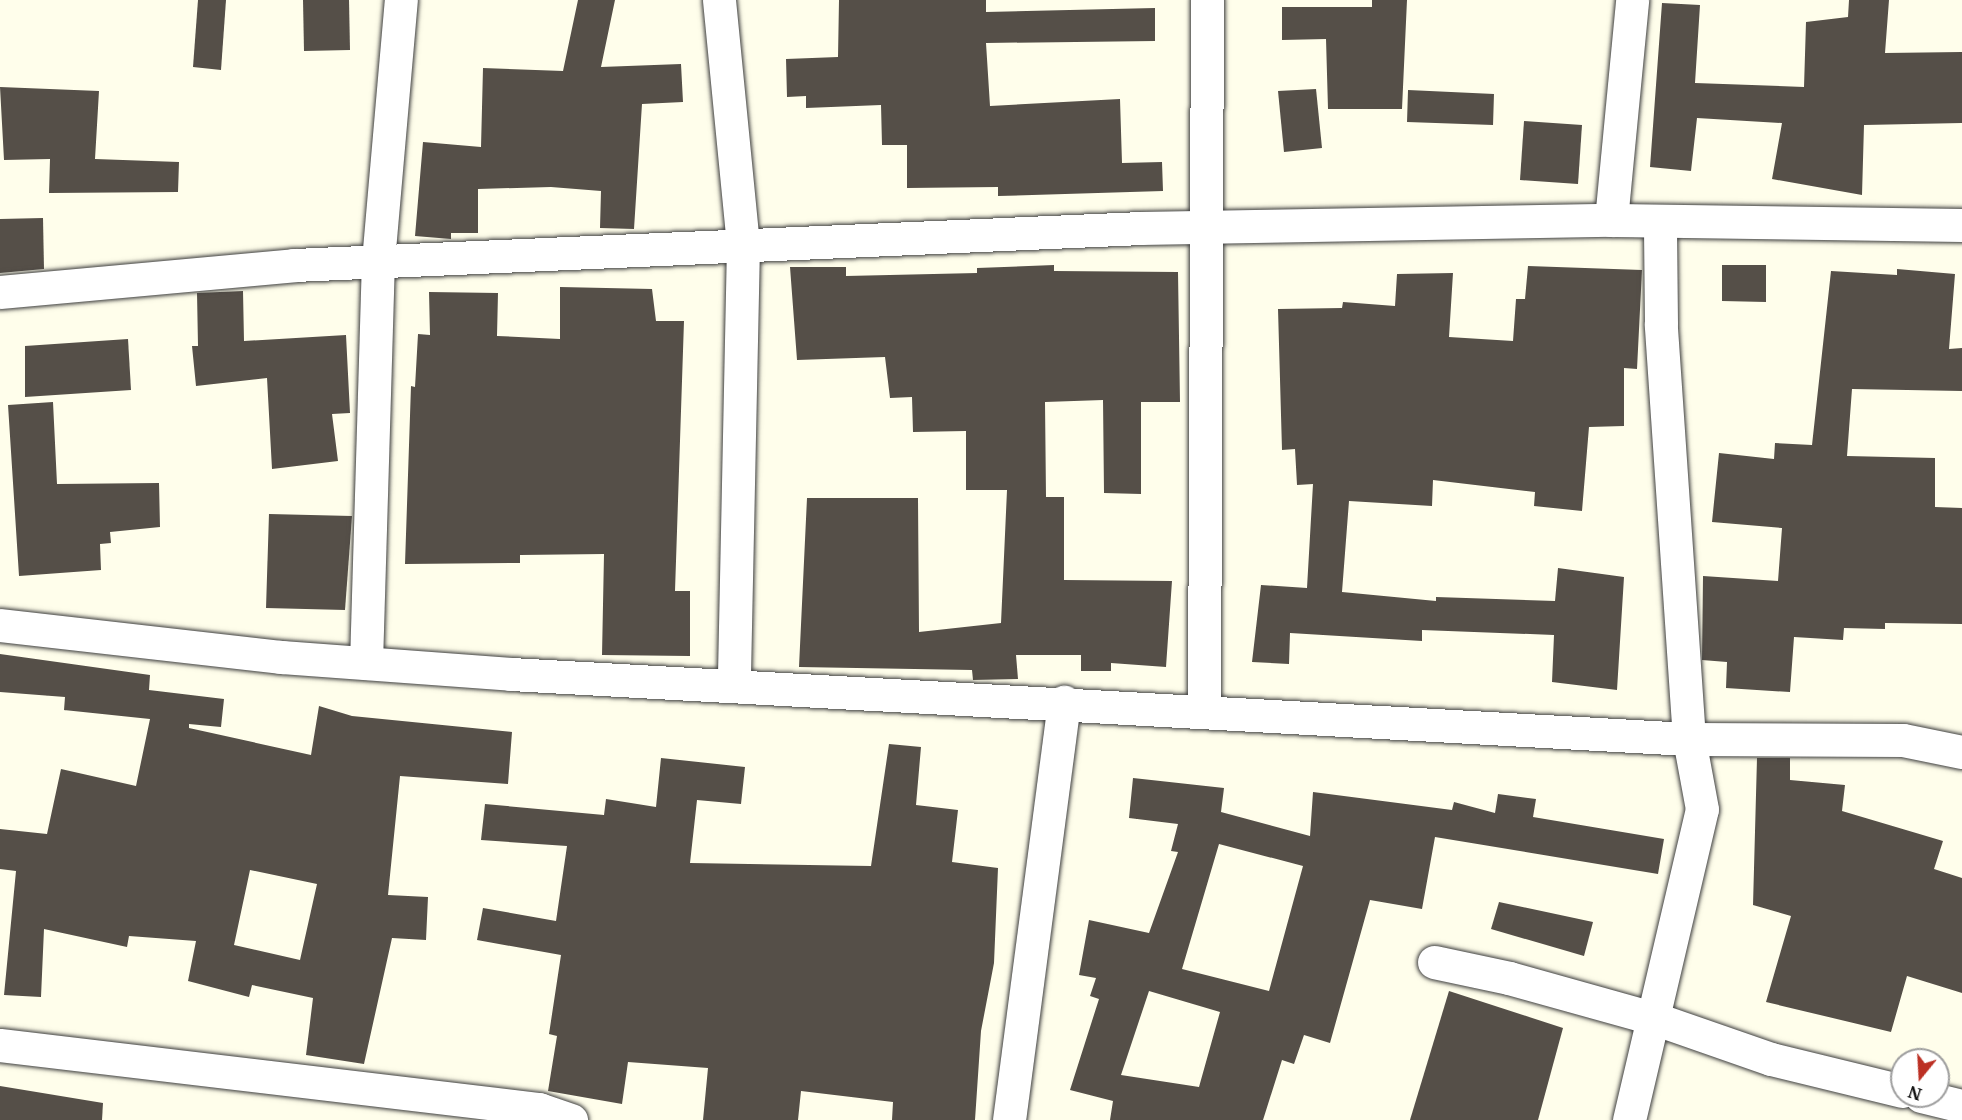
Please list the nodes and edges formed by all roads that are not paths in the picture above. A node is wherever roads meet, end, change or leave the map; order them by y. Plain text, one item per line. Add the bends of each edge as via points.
1 (401, 0) edge
2 (719, 0) edge
3 (1207, 0) edge
4 (1632, 0) edge
5 (1611, 220) junction
6 (1660, 221) junction
7 (1962, 225) edge
8 (1210, 226) junction
9 (743, 245) junction
10 (378, 261) junction
11 (0, 292) edge
12 (0, 625) edge
13 (366, 663) junction
14 (734, 684) junction
15 (1064, 702) junction
16 (1204, 710) junction
17 (1689, 739) junction
18 (1962, 752) edge
19 (1434, 962) dead end
20 (1656, 1019) junction
21 (0, 1045) edge
22 (1890, 1088) edge
23 (572, 1120) edge
24 (1009, 1120) edge
25 (1629, 1120) edge

1 - 10 street
2 - 9 street
3 - 8 street
4 - 5 street
5 - 6 street
5 - 8 street
6 - 7 street
6 - 17 street via 1661,324
8 - 9 street
8 - 16 street
9 - 10 street
9 - 14 street
10 - 11 street
10 - 13 street
12 - 13 street
13 - 14 street
14 - 15 street
15 - 16 street
15 - 24 street
16 - 17 street
17 - 18 street via 1903,740
17 - 20 street via 1702,809
19 - 20 street
20 - 22 street via 1772,1059
20 - 25 street
21 - 23 street via 539,1110

